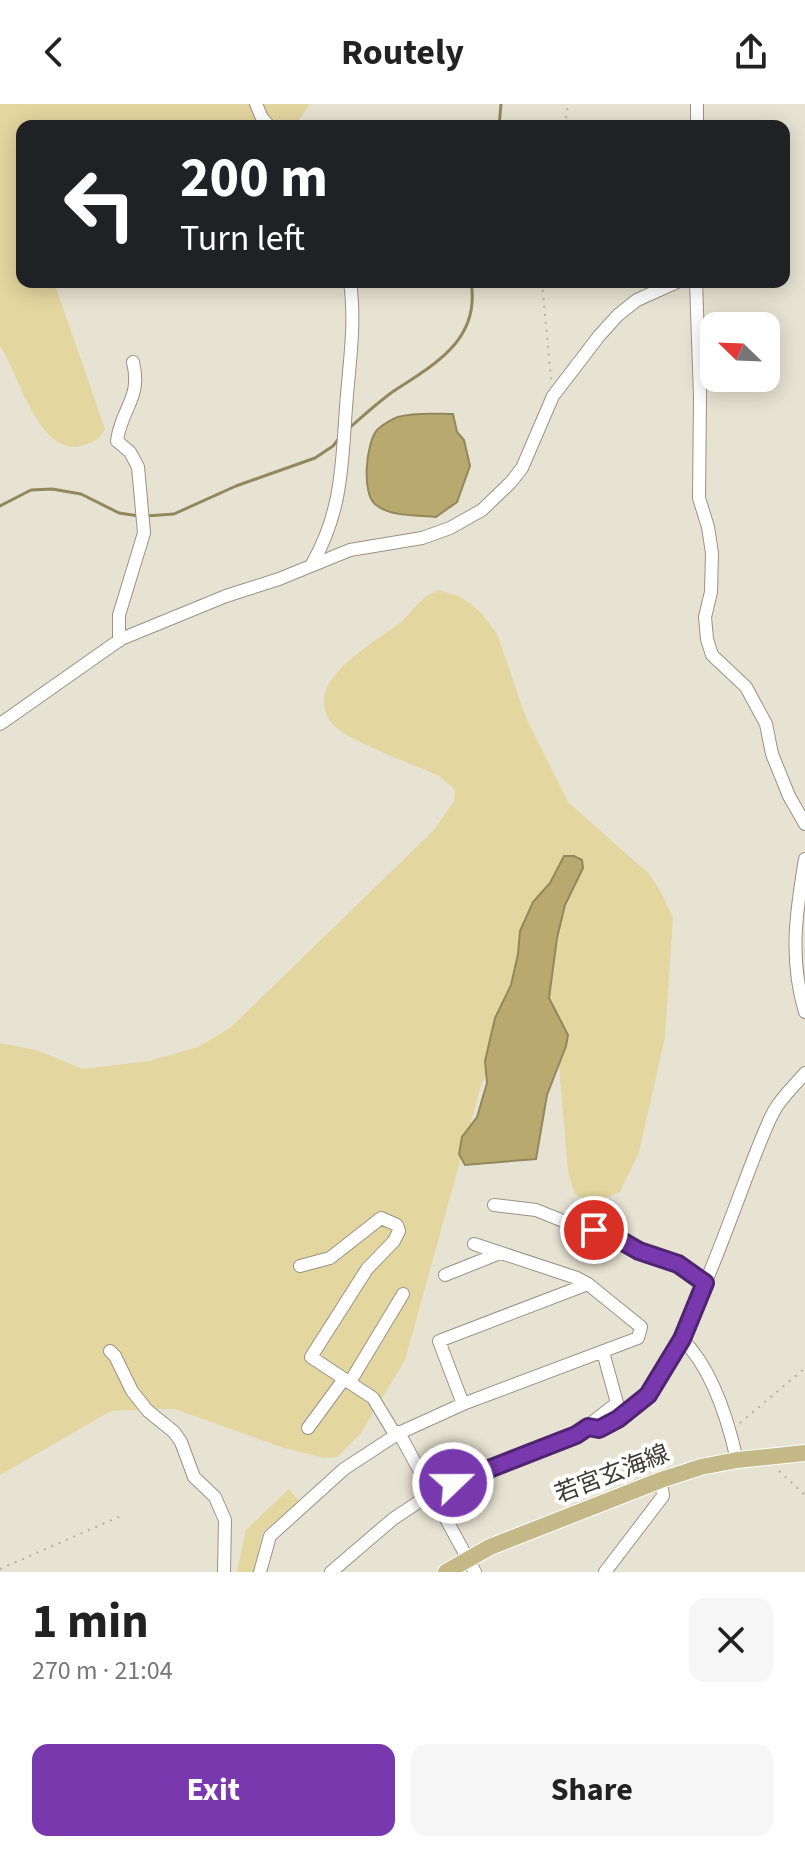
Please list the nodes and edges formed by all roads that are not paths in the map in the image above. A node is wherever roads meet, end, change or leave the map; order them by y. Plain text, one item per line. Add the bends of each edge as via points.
1 (350, 288) edge
2 (664, 288) edge
3 (696, 288) edge
4 (133, 362) dead end
5 (312, 564) junction
6 (119, 641) junction
7 (0, 724) edge
8 (805, 824) edge
9 (805, 859) edge
10 (805, 1012) edge
11 (805, 1073) edge
12 (494, 1205) dead end
13 (474, 1244) dead end
14 (500, 1253) junction
15 (300, 1266) dead end
16 (445, 1275) dead end
17 (705, 1283) junction
18 (588, 1284) junction
19 (403, 1294) dead end
20 (682, 1339) junction
21 (110, 1351) dead end
22 (603, 1352) junction
23 (347, 1380) junction
24 (463, 1404) junction
25 (588, 1427) junction
26 (308, 1428) dead end
27 (399, 1433) junction
28 (805, 1453) edge
29 (737, 1460) junction
30 (661, 1480) junction
31 (432, 1494) junction
32 (471, 1565) edge
33 (224, 1572) edge
34 (260, 1572) edge
35 (331, 1572) edge
36 (446, 1572) edge
37 (605, 1572) edge

1 - 5 street via 346,439 336,507
2 - 5 street via 618,315 569,372 522,468 482,510 422,538 383,542
3 - 8 street via 699,498 712,553 707,639 712,655 746,687 766,724 772,754
4 - 6 street via 137,381 117,441 138,467 144,533 119,615
5 - 6 street
6 - 7 street
9 - 10 street via 793,934
11 - 17 street via 774,1110
12 - 17 street via 536,1210 583,1229 606,1232 678,1264
13 - 14 street
14 - 16 street
14 - 18 street
15 - 23 street via 330,1258 381,1218 397,1225 394,1241 367,1269 311,1357
17 - 20 street
18 - 22 street via 641,1327 638,1338
18 - 24 street via 439,1341
19 - 23 street
20 - 25 street via 648,1395 618,1419 599,1429
20 - 29 street via 712,1387
21 - 33 street via 132,1391 174,1432 194,1477 215,1497 225,1520
22 - 24 street
22 - 25 street via 617,1403
23 - 26 street
23 - 27 street via 373,1398
24 - 27 street
25 - 31 street
27 - 31 street
27 - 34 street via 344,1469 270,1536
28 - 29 main road, 若宮玄海線
29 - 30 main road, 若宮玄海線
30 - 32 main road, 若宮玄海線 via 502,1542
30 - 37 street via 663,1496
31 - 32 street
31 - 35 street via 393,1519
32 - 36 main road, 若宮玄海線

